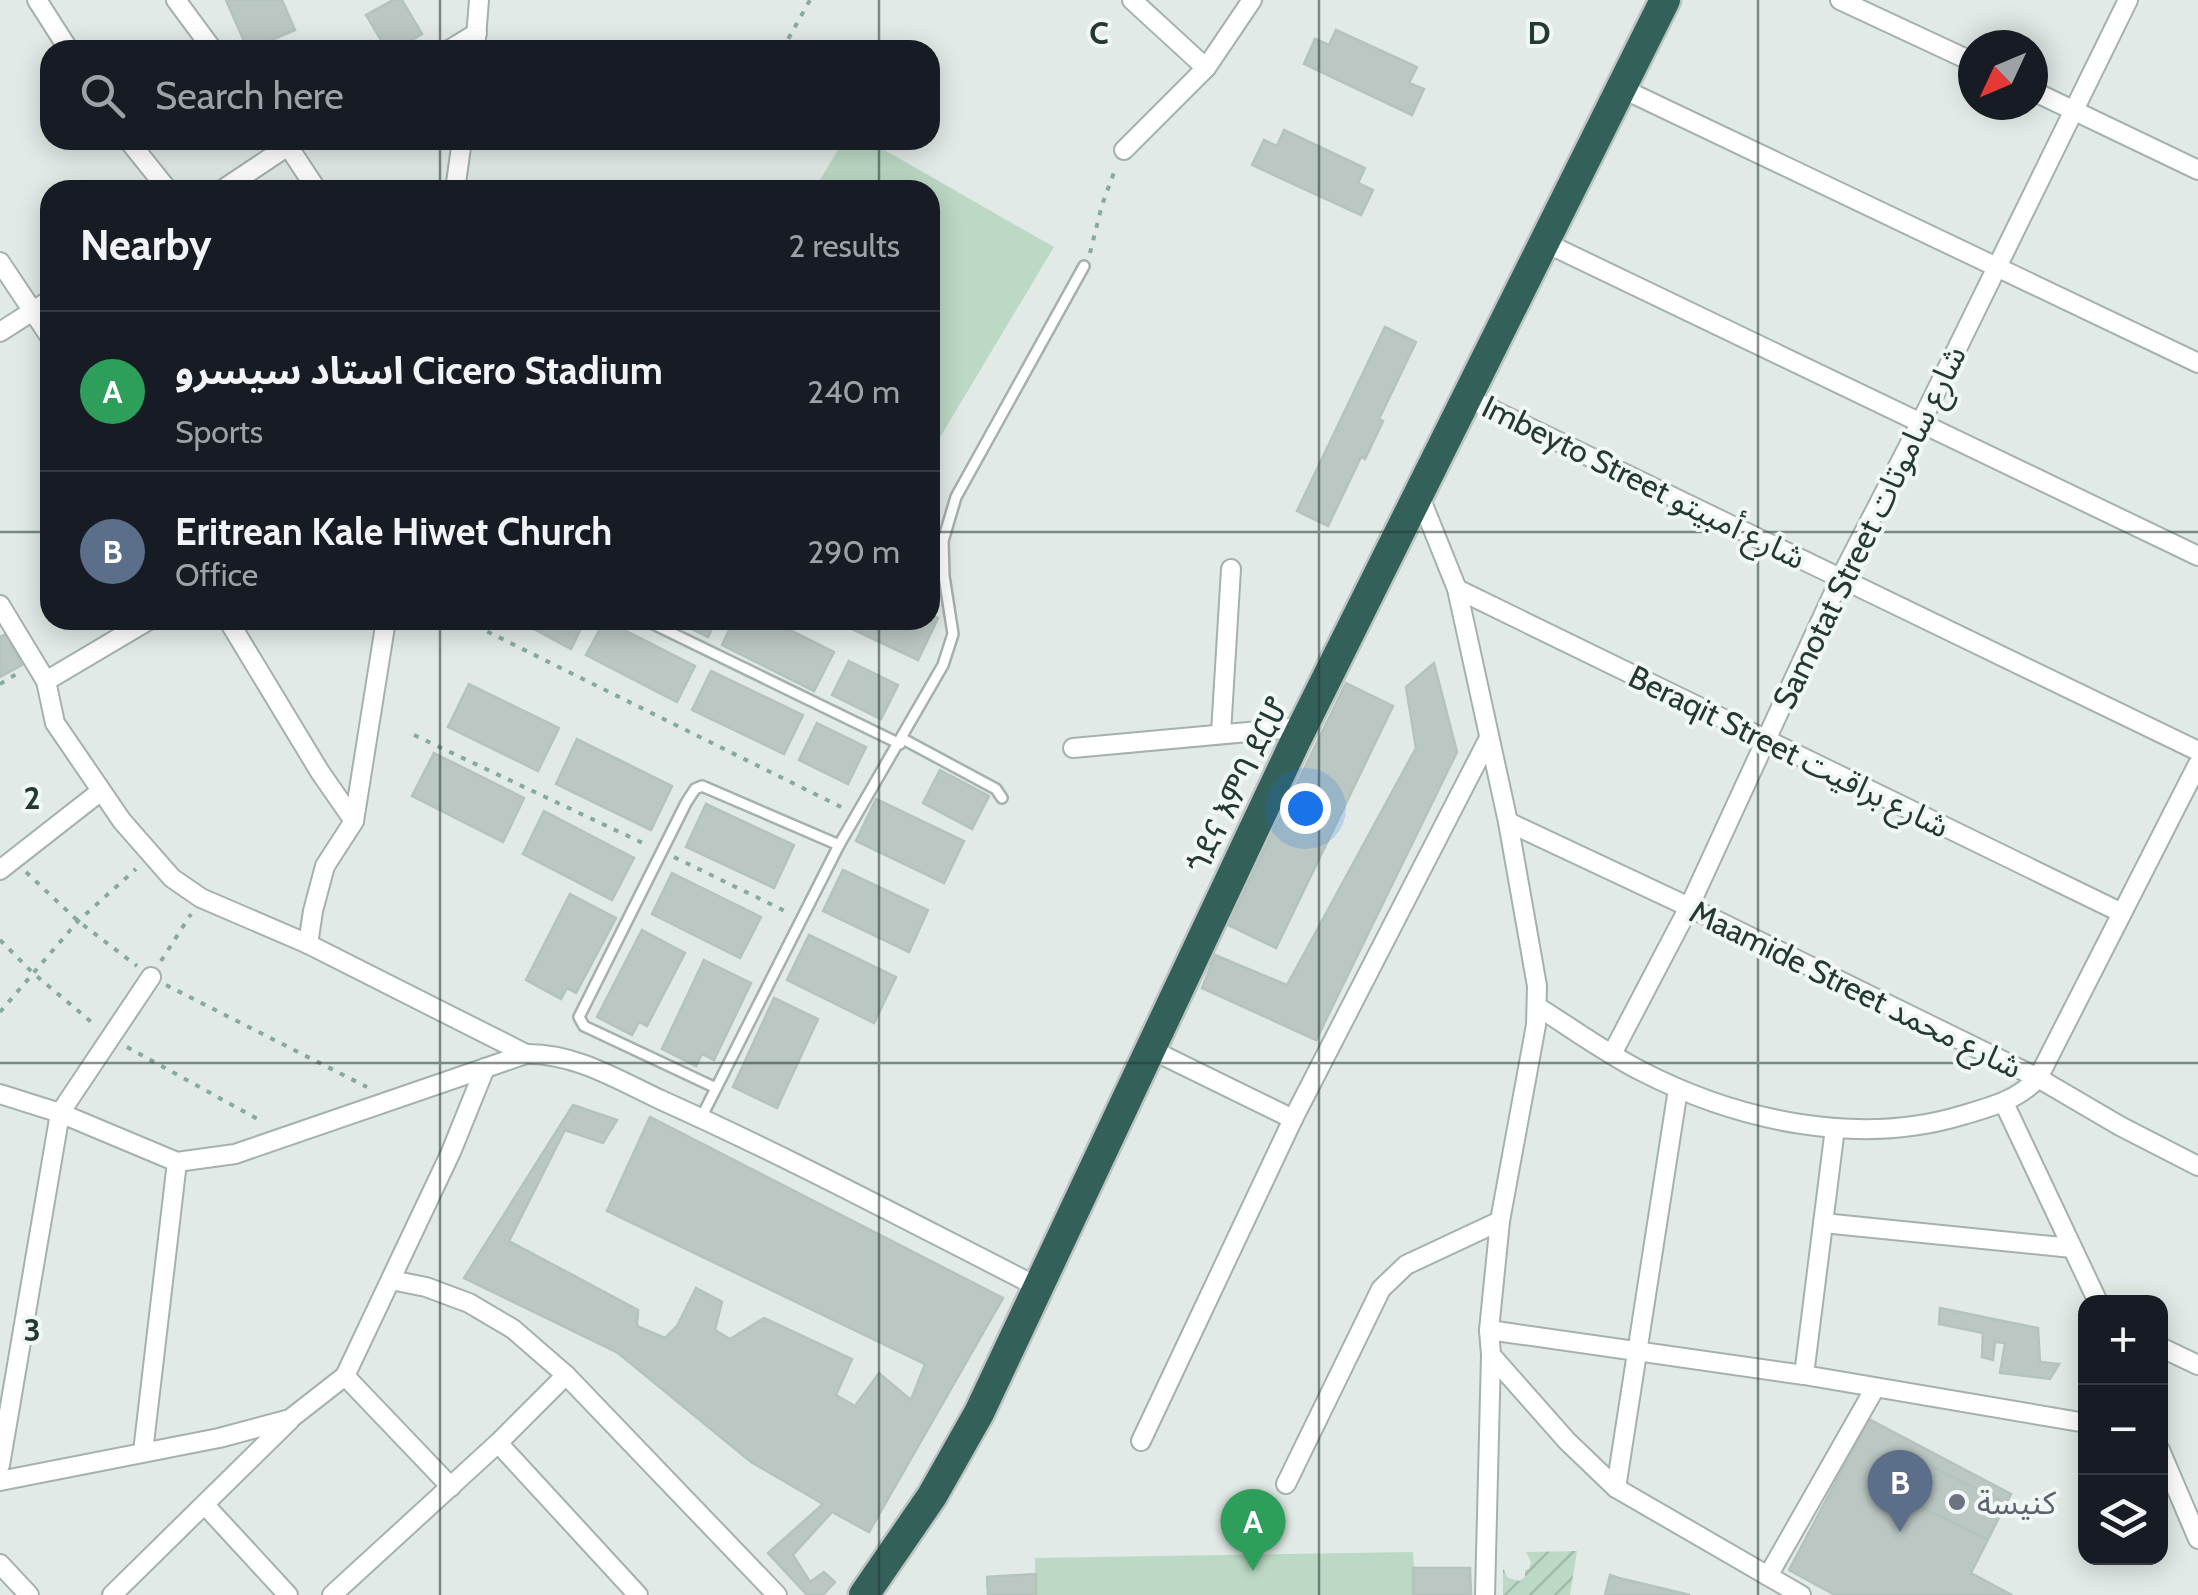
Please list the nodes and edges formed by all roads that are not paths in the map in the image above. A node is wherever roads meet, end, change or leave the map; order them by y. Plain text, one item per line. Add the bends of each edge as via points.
1 (37, 0) edge
2 (176, 0) edge
3 (480, 0) edge
4 (1132, 0) edge
5 (1252, 0) edge
6 (1666, 0) edge
7 (1840, 0) edge
8 (2128, 0) edge
9 (63, 40) edge
10 (206, 40) edge
11 (476, 40) edge
12 (1958, 55) edge
13 (1206, 68) junction
14 (1621, 88) junction
15 (2048, 98) edge
16 (2075, 110) junction
17 (136, 150) edge
18 (279, 150) edge
19 (294, 150) edge
20 (461, 150) edge
21 (1124, 150) road end
22 (2198, 170) edge
23 (160, 180) edge
24 (236, 180) edge
25 (311, 180) edge
26 (457, 180) edge
27 (1546, 243) junction
28 (0, 262) edge
29 (1084, 266) road end
30 (1996, 268) junction
31 (40, 304) edge
32 (40, 307) edge
33 (0, 332) edge
34 (2198, 363) edge
35 (1468, 398) junction
36 (1921, 422) junction
37 (1418, 491) junction
38 (2198, 556) edge
39 (1231, 569) dead end
40 (1842, 577) junction
41 (1457, 589) junction
42 (0, 606) edge
43 (132, 630) edge
44 (234, 630) edge
45 (384, 630) edge
46 (666, 630) edge
47 (46, 681) junction
48 (1303, 727) junction
49 (1221, 733) junction
50 (1489, 738) junction
51 (1765, 738) junction
52 (901, 742) junction
53 (1073, 748) dead end
54 (2198, 751) edge
55 (2198, 764) edge
56 (101, 791) junction
57 (1002, 798) dead end
58 (354, 822) junction
59 (1508, 822) junction
60 (838, 845) junction
61 (6, 864) edge
62 (1689, 907) junction
63 (2122, 913) junction
64 (308, 944) junction
65 (152, 978) road end
66 (1538, 1008) junction
67 (1150, 1049) junction
68 (526, 1054) junction
69 (1612, 1054) junction
70 (485, 1068) junction
71 (2038, 1078) junction
72 (716, 1088) junction
73 (1678, 1089) junction
74 (0, 1094) edge
75 (2004, 1103) junction
76 (60, 1114) junction
77 (702, 1118) junction
78 (1293, 1119) junction
79 (1835, 1128) junction
80 (178, 1162) junction
81 (2198, 1166) edge
82 (1500, 1221) junction
83 (1823, 1223) junction
84 (2072, 1248) junction
85 (391, 1280) junction
86 (1036, 1286) junction
87 (2095, 1295) edge
88 (1489, 1330) junction
89 (1638, 1351) junction
90 (2168, 1351) edge
91 (1491, 1355) junction
92 (2198, 1365) edge
93 (1804, 1374) junction
94 (566, 1375) junction
95 (345, 1376) junction
96 (1875, 1388) junction
97 (290, 1419) junction
98 (2078, 1421) edge
99 (1141, 1440) dead end
100 (498, 1443) junction
101 (143, 1452) junction
102 (0, 1465) edge
103 (2168, 1469) edge
104 (0, 1480) edge
105 (1286, 1484) dead end
106 (451, 1486) junction
107 (1616, 1488) junction
108 (205, 1505) junction
109 (2198, 1540) edge
110 (0, 1564) edge
111 (1768, 1576) junction
112 (29, 1595) edge
113 (112, 1595) edge
114 (288, 1595) edge
115 (332, 1595) edge
116 (638, 1595) edge
117 (777, 1595) edge
118 (864, 1595) edge
119 (1486, 1595) edge
120 (1801, 1595) edge

1 - 9 street
2 - 10 street
3 - 11 street
4 - 13 street
5 - 13 street
6 - 14 highway, ጎደና እምባ ደርሆ
7 - 12 street
8 - 16 street, Samotat Street شارع ساموتات
13 - 21 street
14 - 27 highway, ጎደና እምባ ደርሆ
14 - 30 street
15 - 16 street
16 - 22 street
16 - 30 street, Samotat Street شارع ساموتات
17 - 23 street
18 - 24 street
19 - 25 street
20 - 26 street
27 - 35 highway, ጎደና እምባ ደርሆ
27 - 36 street
28 - 31 street
29 - 52 lane via 956,497 942,558 953,634
30 - 34 street
30 - 36 street, Samotat Street شارع ساموتات
32 - 33 street
35 - 37 highway, ጎደና እምባ ደርሆ
35 - 40 street, Imbeyto Street شارع أمبيتو
36 - 38 street
36 - 40 street, Samotat Street شارع ساموتات
37 - 41 street
37 - 48 highway, ጎደና እምባ ደርሆ
39 - 49 street
40 - 51 street, Samotat Street شارع ساموتات
40 - 54 street, Imbeyto Street شارع أمبيتو
41 - 50 street
41 - 51 street, Beraqit Street شارع براقيت
42 - 47 street
43 - 47 street
44 - 58 street
45 - 58 street
46 - 52 lane
47 - 56 street via 56,723
48 - 49 street
48 - 67 highway, ጎደና እምባ ደርሆ
49 - 53 street
50 - 59 street
50 - 78 street
51 - 62 street, Samotat Street شارع ساموتات
51 - 63 street, Beraqit Street شارع براقيت
52 - 57 lane via 996,788
52 - 60 lane
55 - 63 street
56 - 61 street
56 - 64 street via 172,878
58 - 64 street via 325,866
59 - 62 street, Maamide Street شارع محمد
59 - 66 street
60 - 72 lane
60 - 72 lane via 702,786 690,795 580,1017 584,1026
62 - 69 street, Samotat Street شارع ساموتات
62 - 71 street, Maamide Street شارع محمد
63 - 71 street
64 - 68 street
65 - 76 street
66 - 69 street
66 - 82 street
67 - 78 street
67 - 86 highway, ጎደና እምባ ደርሆ
68 - 70 street
68 - 77 street via 577,1062
69 - 73 street
70 - 80 street via 234,1154
70 - 85 street
71 - 75 street
71 - 81 street, Maamide Street شارع محمد
72 - 77 lane
73 - 79 street via 1740,1110
73 - 89 street
74 - 76 street
75 - 79 street via 1928,1126
75 - 84 street
76 - 80 street
76 - 102 street
77 - 86 street
78 - 99 street
79 - 83 street
80 - 101 street
82 - 88 street
82 - 105 street via 1406,1265 1381,1289
83 - 84 street
83 - 93 street
84 - 87 street
85 - 94 street via 468,1303 513,1329
85 - 95 street
86 - 118 highway, ጎደና እምባ ደርሆ via 952,1464
88 - 89 street
88 - 91 street
89 - 93 street
89 - 107 street
90 - 92 street
91 - 107 street
91 - 119 street
93 - 96 street
94 - 100 street
94 - 117 street
95 - 97 street
95 - 106 street
96 - 98 street
96 - 111 street
97 - 101 street
97 - 108 street
100 - 106 street
100 - 116 street
101 - 104 street
103 - 109 street
106 - 115 street
107 - 111 street
108 - 113 street
108 - 114 street
110 - 112 street
111 - 120 street

